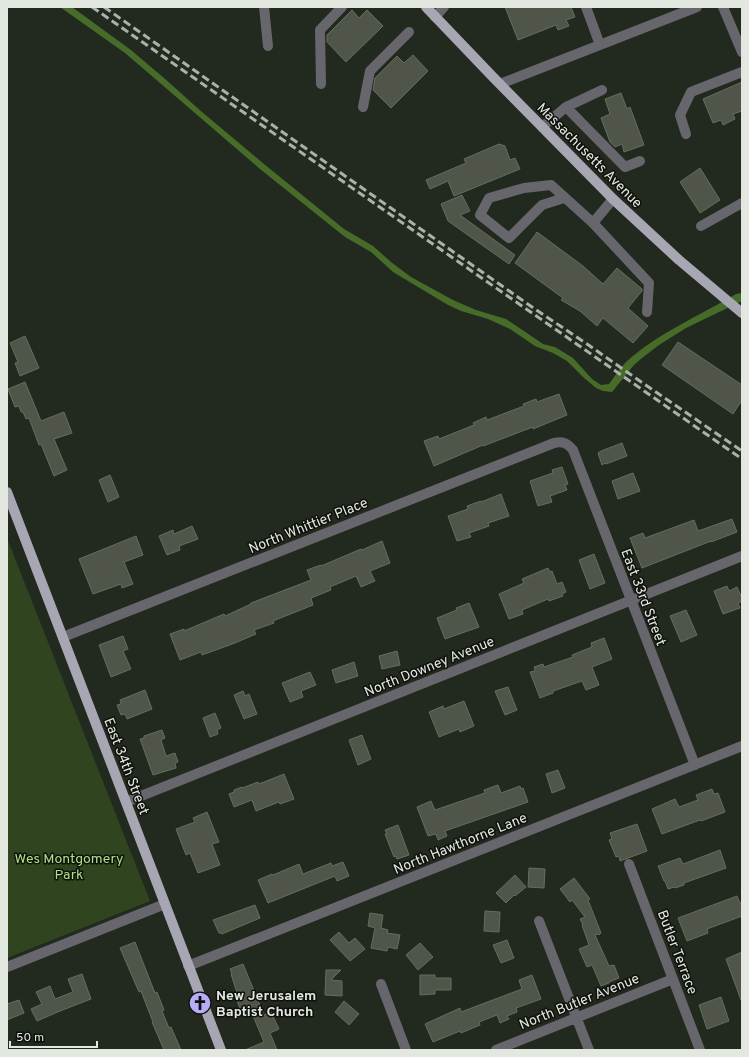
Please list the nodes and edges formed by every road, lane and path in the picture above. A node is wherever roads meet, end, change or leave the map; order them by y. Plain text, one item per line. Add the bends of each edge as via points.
1 (264, 7) edge
2 (342, 7) edge
3 (426, 7) edge
4 (444, 7) edge
5 (586, 7) edge
6 (697, 7) edge
7 (723, 7) edge
8 (435, 17) junction
9 (409, 32) dead end
10 (600, 45) junction
11 (268, 46) dead end
12 (742, 52) edge
13 (742, 72) edge
14 (321, 84) dead end
15 (500, 84) junction
16 (602, 90) dead end
17 (363, 107) dead end
18 (566, 107) junction
19 (542, 127) junction
20 (686, 134) dead end
21 (640, 162) dead end
22 (564, 198) junction
23 (613, 199) junction
24 (742, 203) edge
25 (593, 223) junction
26 (701, 226) dead end
27 (647, 312) dead end
28 (742, 313) edge
29 (565, 442) joint
30 (7, 492) edge
31 (742, 556) edge
32 (631, 601) junction
33 (63, 637) junction
34 (742, 746) edge
35 (695, 765) junction
36 (126, 802) junction
37 (629, 864) dead end
38 (165, 904) junction
39 (539, 921) dead end
40 (188, 966) junction
41 (7, 967) edge
42 (673, 979) junction
43 (381, 984) dead end
44 (576, 1018) junction
45 (221, 1050) edge
46 (406, 1050) edge
47 (496, 1050) edge
48 (589, 1050) edge
49 (700, 1050) edge

1 - 11 street
2 - 14 street via 320,30
3 - 8 main road, Massachusetts Avenue
4 - 8 street
5 - 10 street
6 - 10 street
7 - 12 street
8 - 15 main road, Massachusetts Avenue
9 - 17 street via 370,71
10 - 15 street
13 - 20 street via 690,92 680,115
15 - 19 main road, Massachusetts Avenue
16 - 18 street
18 - 19 street
18 - 21 street via 625,167
19 - 23 main road, Massachusetts Avenue
22 - 22 street via 551,186 524,188 489,198 480,215 509,238 542,205
22 - 25 street
23 - 25 street
23 - 28 main road, Massachusetts Avenue via 679,260
24 - 26 street
25 - 27 street via 649,283
29 - 32 street, East 33rd Street via 573,450
29 - 33 street, North Whittier Place via 554,443
30 - 33 main road, East 34th Street
31 - 32 street, North Downey Avenue
32 - 35 street, East 33rd Street
32 - 36 street, North Downey Avenue
33 - 36 main road, East 34th Street
34 - 35 street, North Hawthorne Lane
35 - 40 street, North Hawthorne Lane
36 - 38 main road, East 34th Street
37 - 42 street, Butler Terrace
38 - 40 main road, East 34th Street
38 - 41 street
39 - 44 street
40 - 45 main road, East 34th Street
42 - 44 street, North Butler Avenue
42 - 49 street, Butler Terrace
43 - 46 street
44 - 47 street, North Butler Avenue
44 - 48 street

